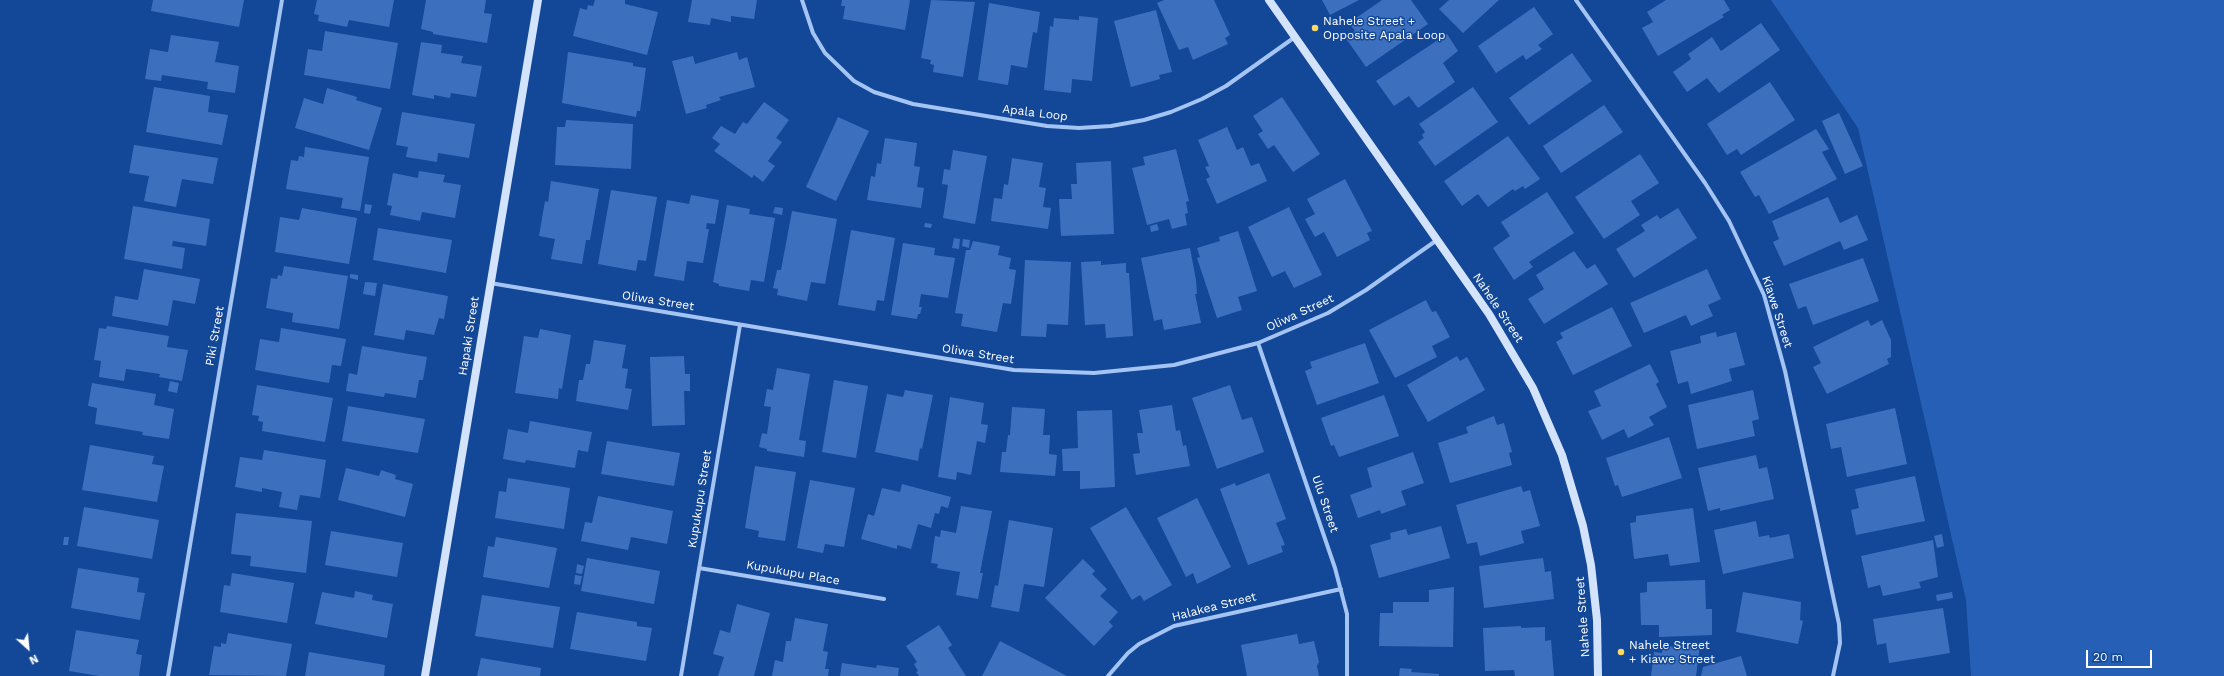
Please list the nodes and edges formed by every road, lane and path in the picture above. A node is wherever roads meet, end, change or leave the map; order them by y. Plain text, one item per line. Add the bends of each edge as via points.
1 (282, 0) edge
2 (538, 0) edge
3 (802, 0) edge
4 (1269, 0) edge
5 (1576, 0) edge
6 (1295, 37) junction
7 (1437, 240) junction
8 (490, 283) junction
9 (740, 325) junction
10 (1258, 343) junction
11 (699, 568) junction
12 (1341, 589) junction
13 (884, 599) dead end
14 (168, 676) edge
15 (425, 676) edge
16 (681, 676) edge
17 (1108, 676) edge
18 (1347, 676) edge
19 (1598, 676) edge
20 (1833, 676) edge

1 - 14 street, Piki Street
2 - 8 street, Hapaki Street
3 - 6 street, Apala Loop via 813,33 825,53 854,81 874,92 914,104 1047,126 1111,126 1171,112 1202,100 1226,86
4 - 6 street, Nahele Street
5 - 20 street, Kiawe Street via 1705,183 1729,221 1764,296 1785,372 1835,604 1840,642
6 - 7 street, Nahele Street
7 - 10 street, Oliwa Street via 1366,290 1328,313
7 - 19 street, Nahele Street via 1519,362 1562,455 1575,494 1591,565 1597,620
8 - 9 street, Oliwa Street
8 - 15 street, Hapaki Street
9 - 10 street, Oliwa Street via 1014,370 1053,373 1094,373 1174,365
9 - 11 street, Kupukupu Street
10 - 12 street, Ulu Street via 1329,546
11 - 13 street, Kupukupu Place
11 - 16 street, Kupukupu Street
12 - 17 street, Halakea Street via 1174,626 1139,644
12 - 18 street, Ulu Street via 1347,614

